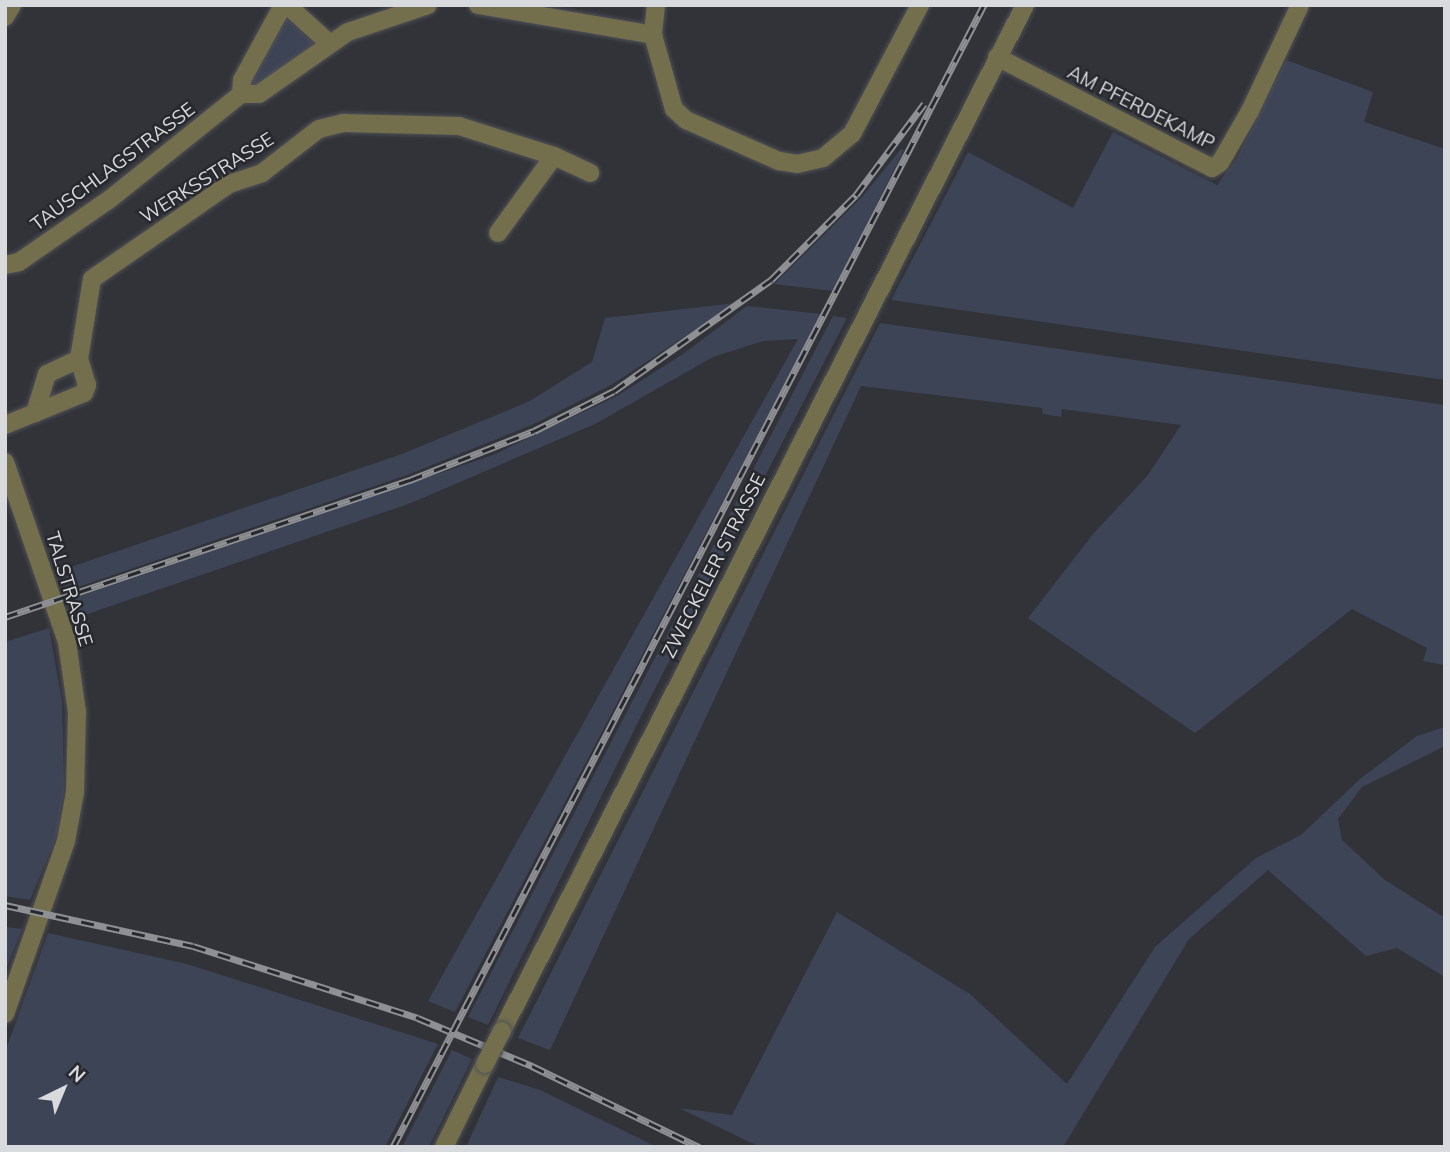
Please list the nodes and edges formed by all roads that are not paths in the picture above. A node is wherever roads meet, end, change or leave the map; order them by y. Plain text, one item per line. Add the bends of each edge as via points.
1 (12, 5) edge
2 (285, 5) edge
3 (428, 5) edge
4 (478, 5) edge
5 (656, 5) edge
6 (920, 5) edge
7 (1025, 5) edge
8 (1300, 5) edge
9 (5, 17) edge
10 (653, 35) junction
11 (330, 44) junction
12 (997, 57) junction
13 (241, 94) junction
14 (554, 156) junction
15 (590, 173) dead end
16 (498, 233) dead end
17 (5, 265) edge
18 (79, 359) junction
19 (35, 413) junction
20 (5, 425) edge
21 (5, 462) edge
22 (5, 1014) edge
23 (444, 1147) edge

1 - 9 street
2 - 11 street
2 - 13 street via 242,80
3 - 11 street, TAUSCHLAGSTRASSE via 386,16
4 - 10 street
5 - 10 street
6 - 10 street via 845,143 824,158 797,163 779,161 687,120 674,109
7 - 12 street, ZWECKELER STRASSE
8 - 12 street, AM PFERDEKAMP via 1250,111 1220,163 1212,168
11 - 13 street, TAUSCHLAGSTRASSE via 259,94
12 - 23 street, ZWECKELER STRASSE, bridge
13 - 17 street, TAUSCHLAGSTRASSE via 110,199 19,262
14 - 15 street, WERKSSTRASSE
14 - 16 street
14 - 18 street, WERKSSTRASSE via 459,126 343,123 320,129 262,173 229,184 92,279
18 - 19 street via 47,374
18 - 19 street, WERKSSTRASSE via 87,385 84,393
19 - 20 street, WERKSSTRASSE
21 - 22 street, TALSTRASSE via 67,642 77,712 75,792 66,841

